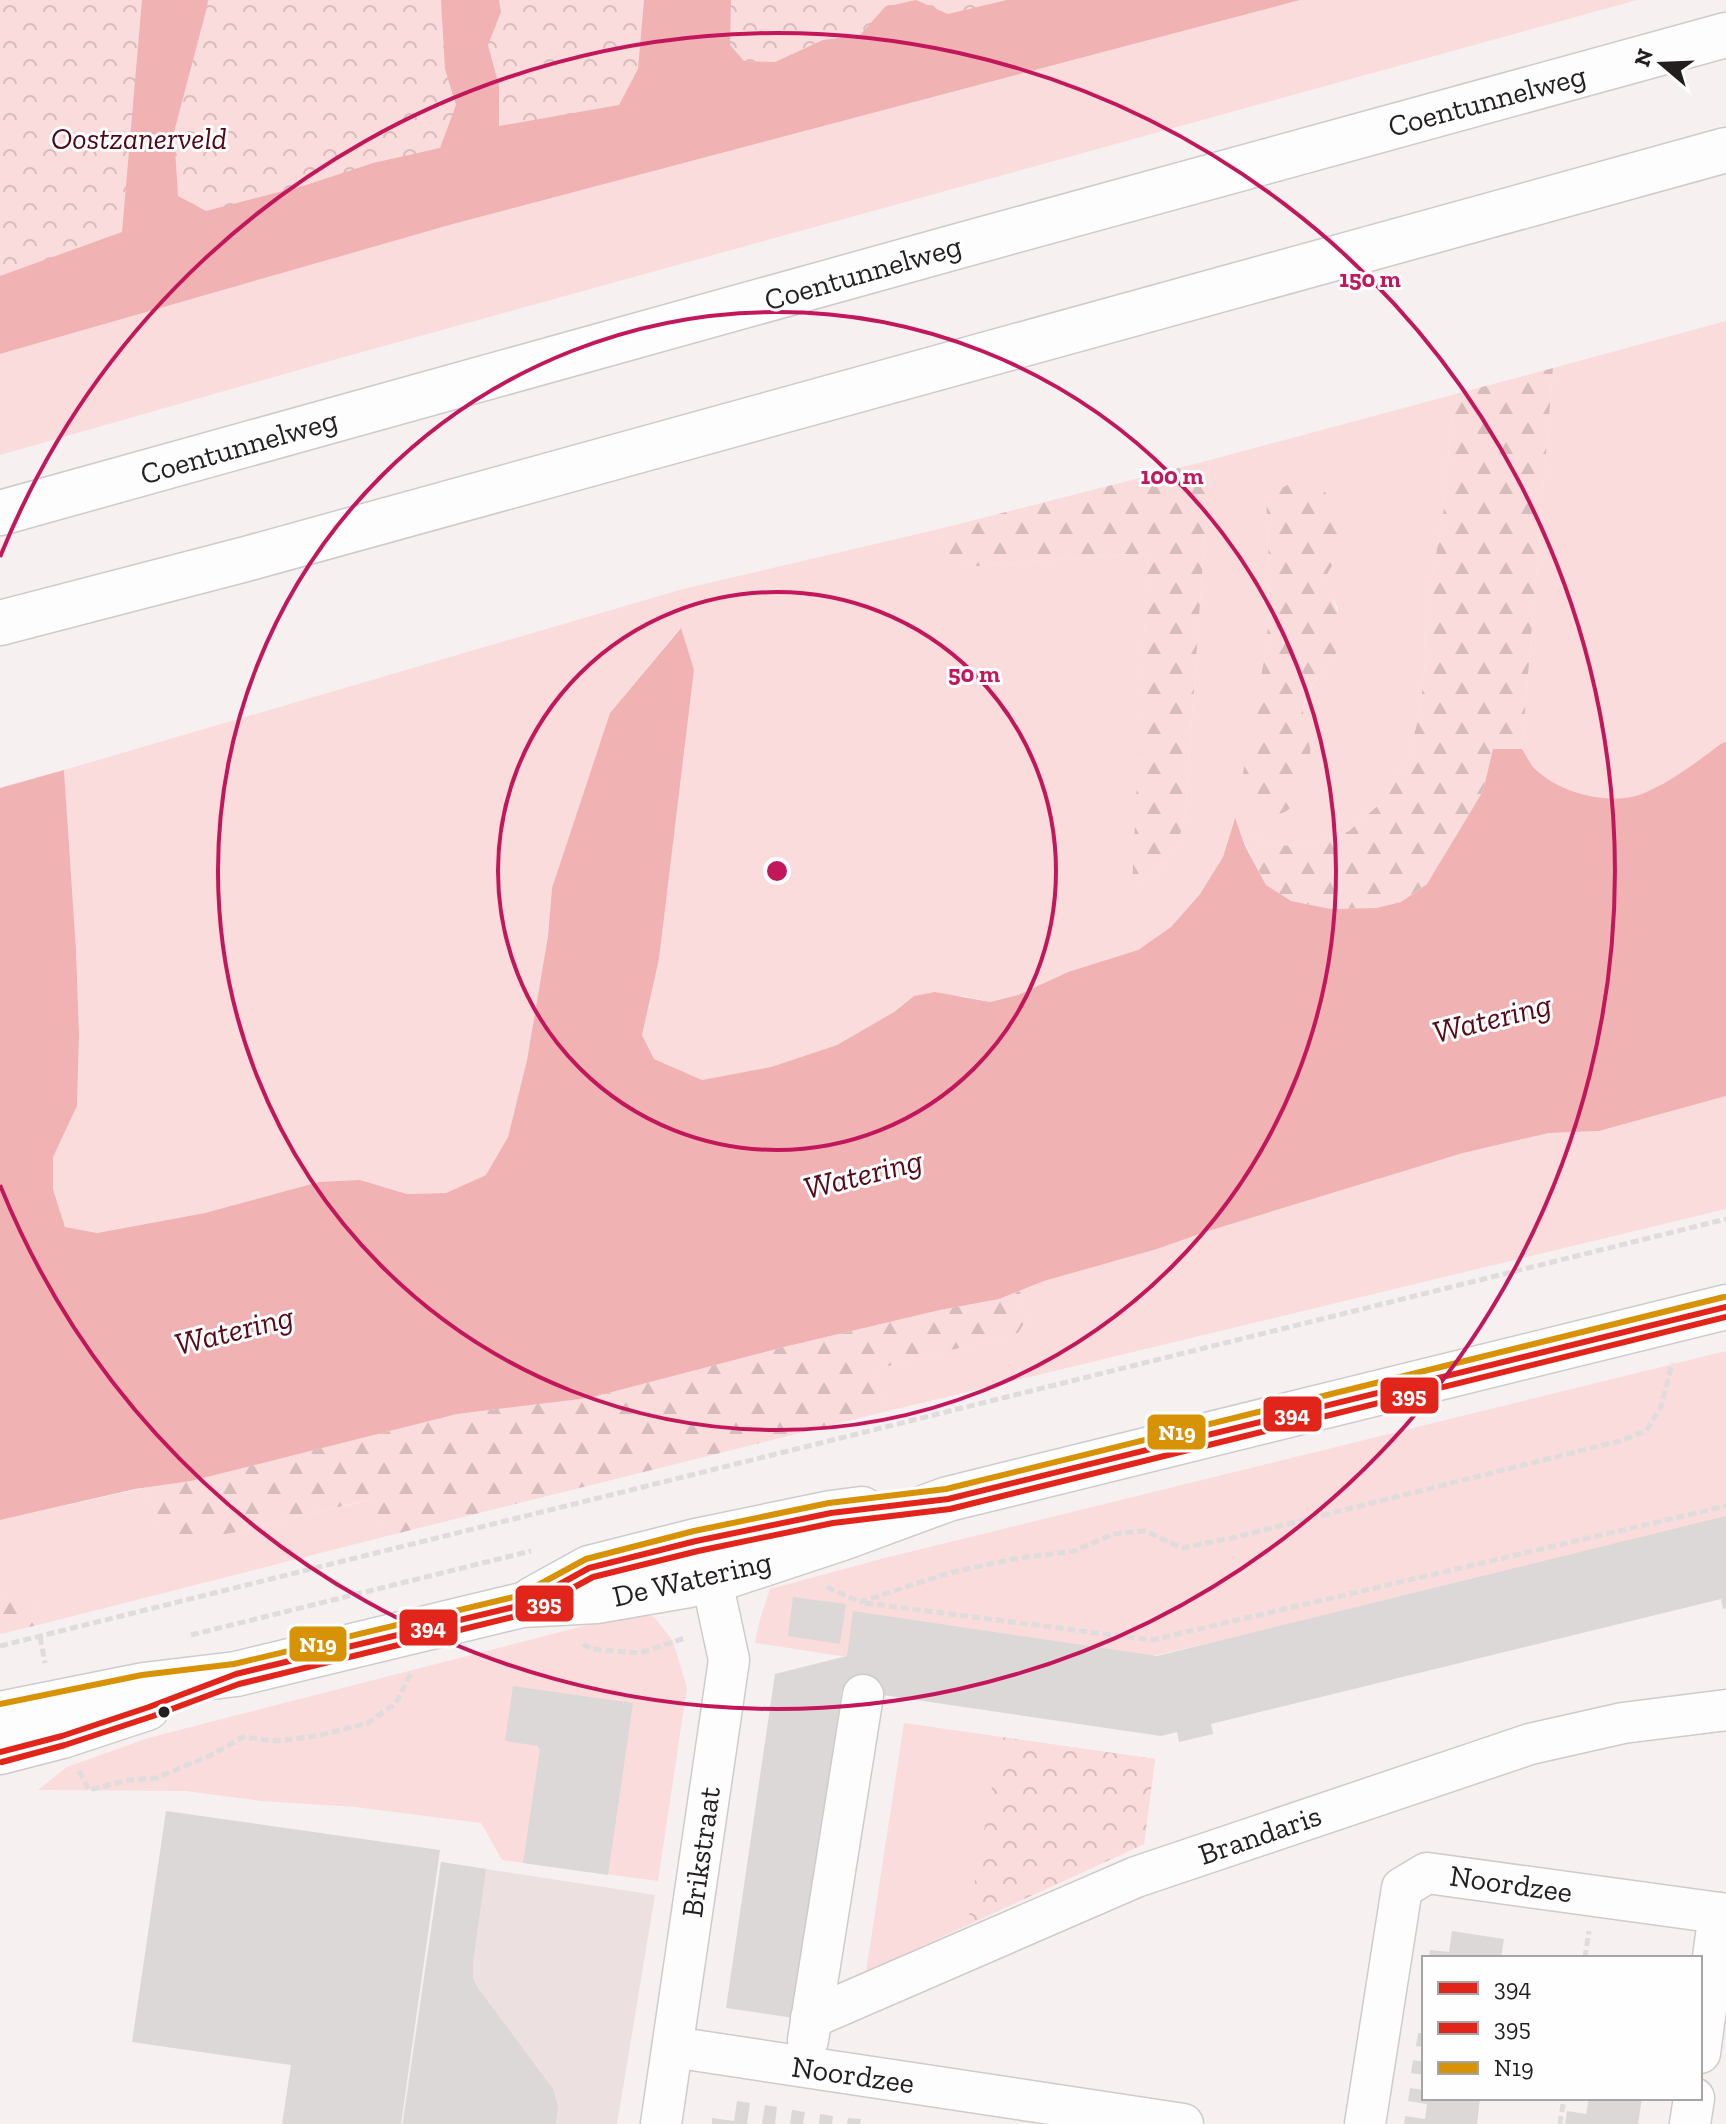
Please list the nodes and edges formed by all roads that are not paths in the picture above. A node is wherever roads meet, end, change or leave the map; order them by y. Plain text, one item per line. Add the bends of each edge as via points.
1 (1726, 35) edge
2 (1726, 150) edge
3 (0, 513) edge
4 (0, 623) edge
5 (1726, 1307) edge
6 (704, 1561) junction
7 (863, 1695) dead end
8 (1726, 1710) edge
9 (0, 1714) edge
10 (56, 1720) junction
11 (0, 1752) edge
12 (1723, 1914) edge
13 (811, 2018) junction
14 (1702, 2041) edge
15 (673, 2047) junction
16 (804, 2067) junction
17 (1694, 2100) edge
18 (1031, 2113) edge
19 (661, 2124) edge
20 (1183, 2124) edge
21 (1365, 2124) edge
22 (1690, 2124) edge

1 - 3 main road, Coentunnelweg
2 - 4 main road
5 - 6 main road, De Watering via 948,1499 842,1538
6 - 10 main road, De Watering via 596,1601 522,1605 236,1674 149,1707
6 - 15 street, Brikstraat via 729,1660
7 - 13 street
8 - 13 street, Brandaris via 1623,1723 1482,1760 1136,1877
9 - 10 main road, De Watering
10 - 11 main road, De Watering
12 - 14 street, Noordzee
12 - 21 street, Noordzee via 1427,1873 1402,1888
13 - 16 street
15 - 16 street, Noordzee
15 - 19 street, Brikstraat
16 - 18 street, Noordzee
17 - 22 street
18 - 20 street, Noordzee

